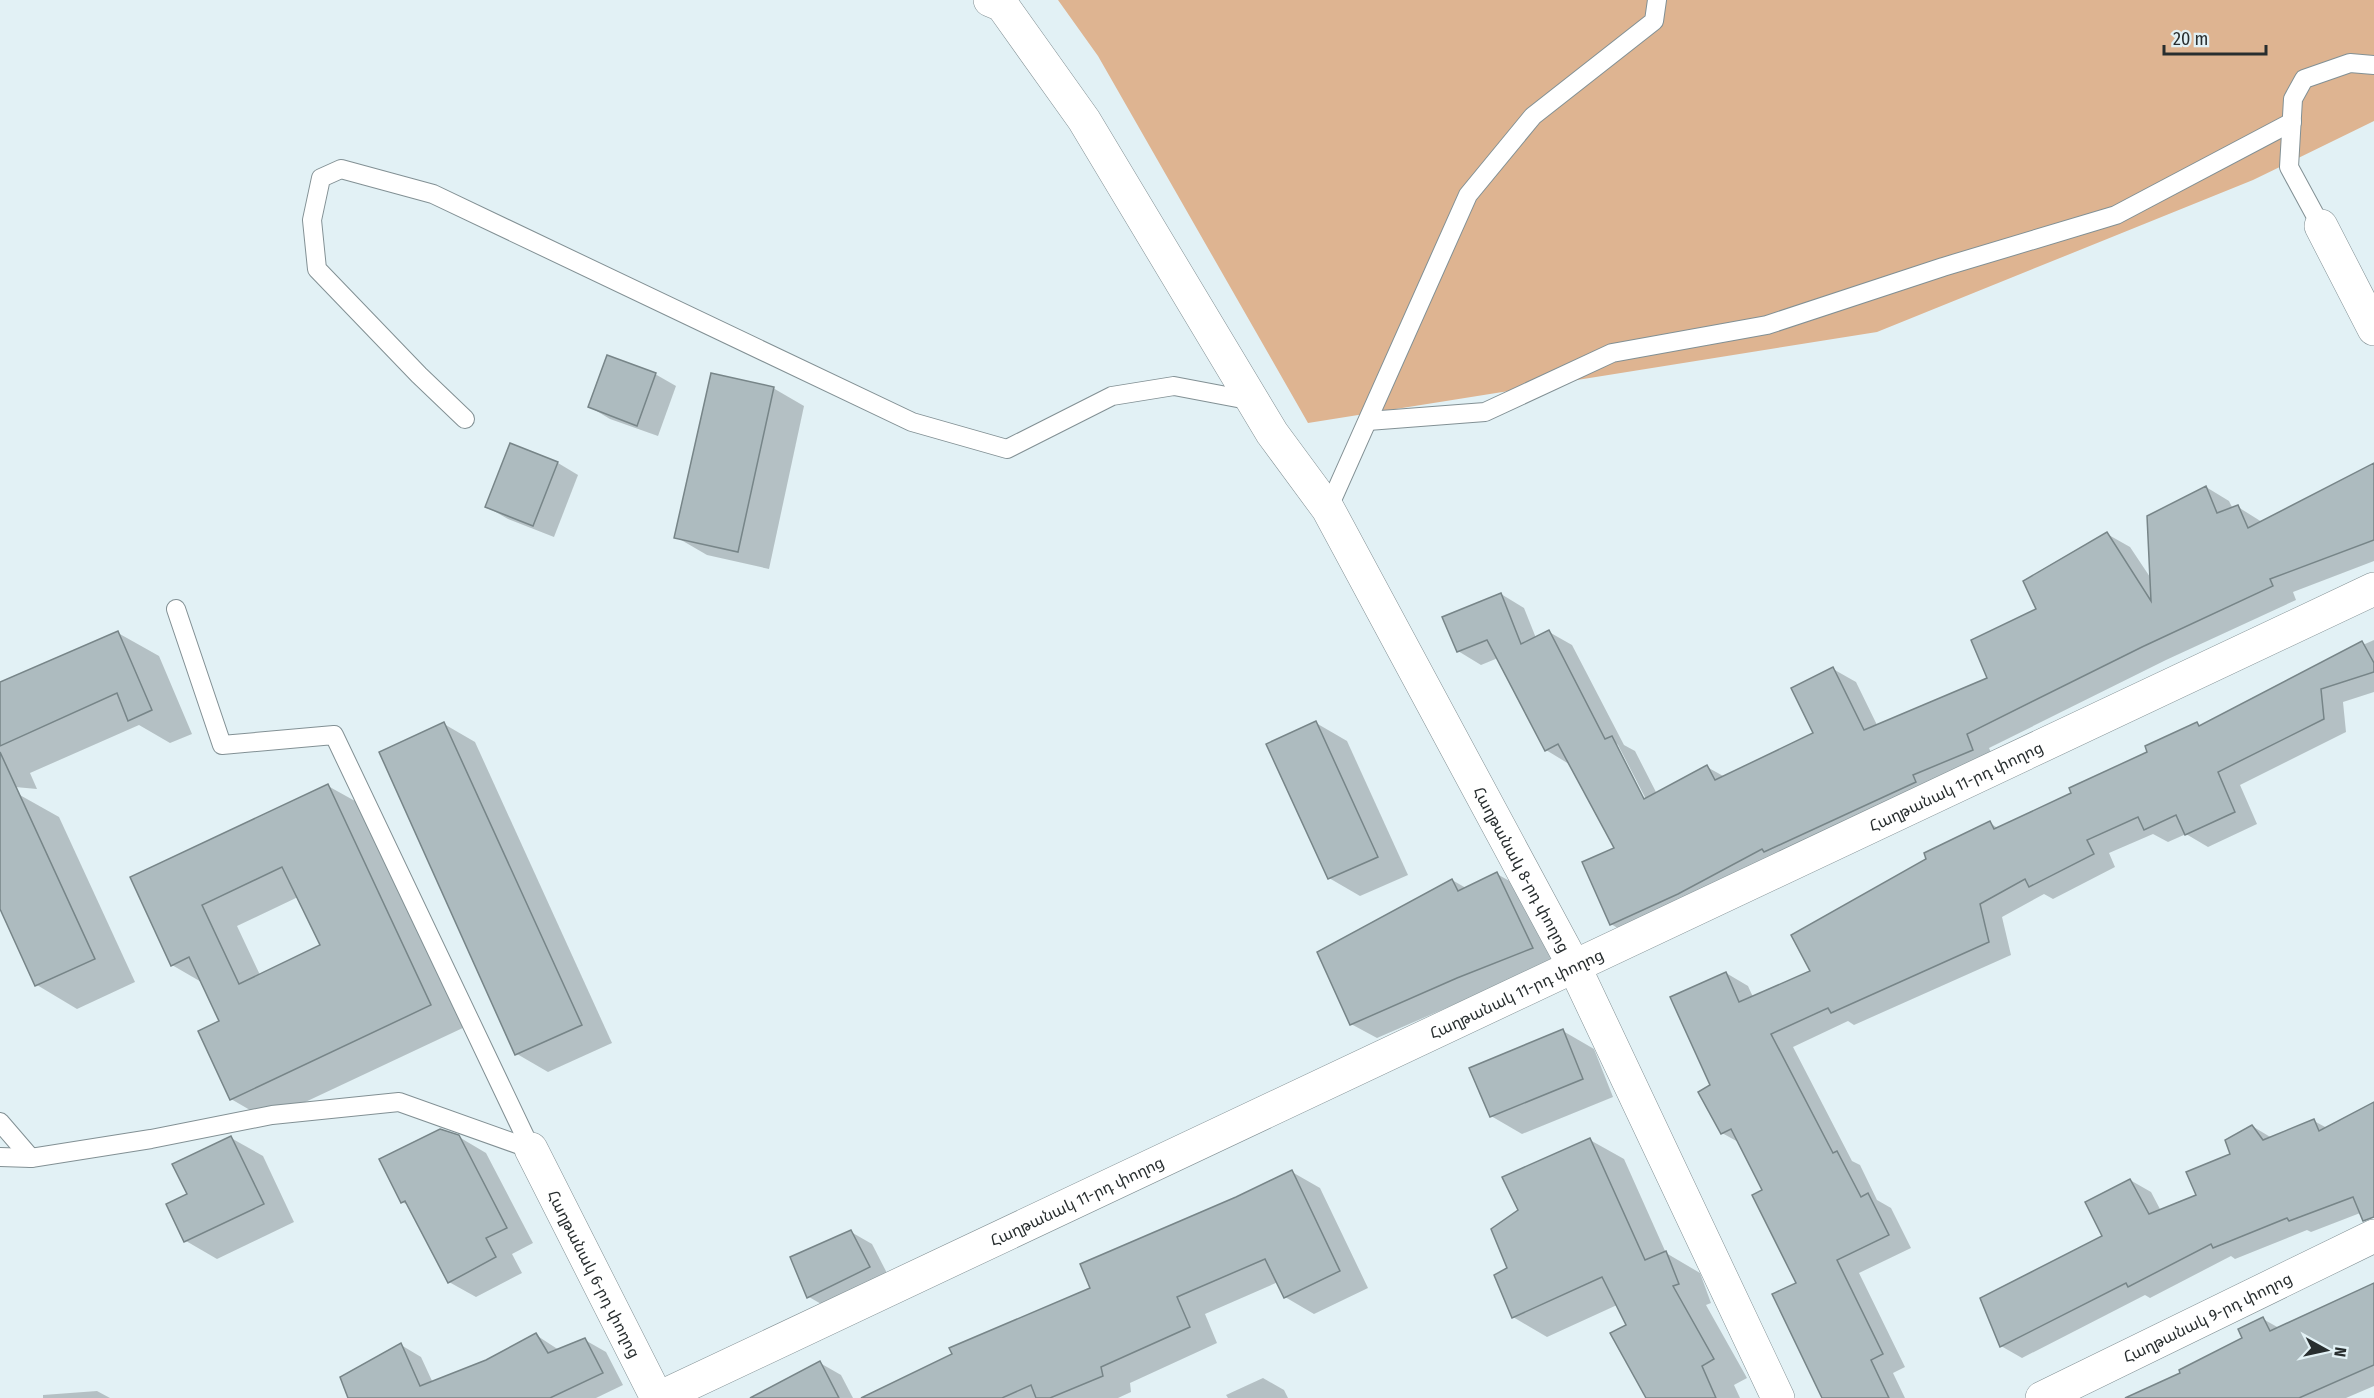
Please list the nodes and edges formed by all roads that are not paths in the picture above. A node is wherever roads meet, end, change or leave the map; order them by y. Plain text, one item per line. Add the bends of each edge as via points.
1 (1657, 0) edge
2 (999, 1) edge
3 (2374, 65) edge
4 (2292, 122) junction
5 (2321, 226) joint
6 (2374, 329) edge
7 (1252, 401) junction
8 (465, 418) dead end
9 (1368, 421) junction
10 (1328, 509) junction
11 (2374, 589) edge
12 (176, 609) dead end
13 (1575, 968) junction
14 (0, 1122) edge
15 (531, 1149) junction
16 (0, 1157) edge
17 (31, 1158) junction
18 (2374, 1236) edge
19 (658, 1398) edge
20 (1778, 1398) edge
21 (2042, 1398) edge

1 - 9 lane via 1654,21 1533,116 1468,195
2 - 7 street, Հաղթանակ 8-րդ փողոց via 1083,120
3 - 4 lane via 2350,63 2304,79 2293,99
4 - 5 lane via 2289,167
4 - 9 lane via 2116,215 1767,325 1612,353 1485,412
5 - 6 street
7 - 8 lane via 1174,386 1112,396 1007,449 912,423 433,194 341,169 321,178 312,220 316,269
7 - 10 street, Հաղթանակ 8-րդ փողոց
9 - 10 lane
10 - 13 street, Հաղթանակ 8-րդ փողոց
11 - 13 street, Հաղթանակ 11-րդ փողոց
12 - 15 lane via 222,745 334,735
13 - 19 street, Հաղթանակ 11-րդ փողոց
13 - 20 street, Հաղթանակ 8-րդ փողոց
14 - 17 lane
15 - 17 lane via 399,1102 272,1115
15 - 19 street, Հաղթանակ 6-րդ փողոց
16 - 17 lane
18 - 21 street, Հաղթանակ 9-րդ փողոց

